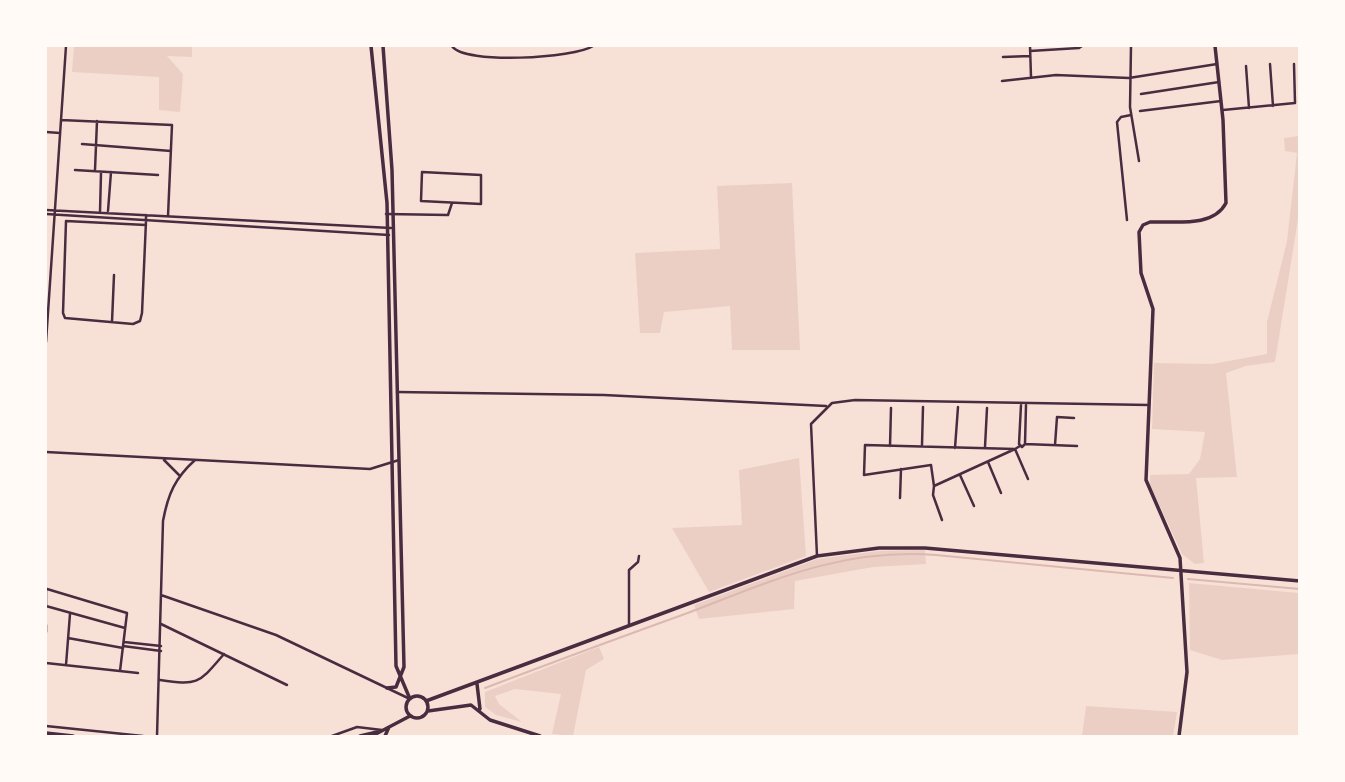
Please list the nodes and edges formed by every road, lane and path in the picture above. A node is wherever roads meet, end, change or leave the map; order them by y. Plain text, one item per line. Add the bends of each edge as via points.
1 (66, 46) edge
2 (371, 46) edge
3 (383, 46) edge
4 (452, 46) edge
5 (593, 46) edge
6 (1030, 46) edge
7 (1082, 46) edge
8 (1131, 46) edge
9 (1215, 46) edge
10 (1056, 47) edge
11 (1030, 53) junction
12 (1003, 57) dead end
13 (1217, 64) junction
14 (1270, 64) dead end
15 (1294, 64) dead end
16 (1246, 66) dead end
17 (1031, 77) junction
18 (1129, 78) junction
19 (1002, 81) dead end
20 (1219, 82) junction
21 (1141, 94) dead end
22 (1221, 101) junction
23 (1273, 106) junction
24 (1249, 108) junction
25 (1222, 110) junction
26 (1140, 111) dead end
27 (1131, 115) junction
28 (61, 120) junction
29 (97, 121) junction
30 (46, 132) edge
31 (60, 133) junction
32 (82, 144) dead end
33 (96, 145) junction
34 (171, 151) junction
35 (1139, 161) dead end
36 (75, 170) dead end
37 (95, 171) junction
38 (101, 172) junction
39 (111, 172) junction
40 (158, 175) dead end
41 (452, 203) junction
42 (46, 212) edge
43 (55, 212) junction
44 (100, 212) junction
45 (108, 212) junction
46 (386, 214) junction
47 (393, 214) junction
48 (146, 215) junction
49 (168, 216) junction
50 (1127, 220) dead end
51 (146, 223) junction
52 (385, 228) junction
53 (391, 228) junction
54 (385, 235) junction
55 (392, 235) junction
56 (53, 242) junction
57 (65, 243) junction
58 (114, 275) dead end
59 (112, 322) junction
60 (46, 342) edge
61 (397, 392) junction
62 (1021, 405) junction
63 (1026, 405) junction
64 (1150, 405) junction
65 (826, 406) junction
66 (923, 407) dead end
67 (958, 407) dead end
68 (891, 408) dead end
69 (987, 408) dead end
70 (1074, 418) dead end
71 (1023, 445) junction
72 (1055, 445) junction
73 (890, 446) junction
74 (922, 446) junction
75 (1077, 446) dead end
76 (956, 447) junction
77 (985, 448) junction
78 (1015, 449) junction
79 (46, 452) edge
80 (163, 458) junction
81 (196, 459) junction
82 (399, 460) junction
83 (988, 462) junction
84 (391, 463) junction
85 (901, 469) junction
86 (179, 475) junction
87 (960, 475) junction
88 (1028, 479) dead end
89 (934, 486) junction
90 (1001, 494) dead end
91 (900, 498) dead end
92 (974, 506) dead end
93 (942, 520) dead end
94 (639, 556) dead end
95 (817, 556) junction
96 (1181, 570) junction
97 (1300, 581) edge
98 (46, 589) edge
99 (161, 595) junction
100 (46, 606) edge
101 (70, 614) junction
102 (161, 624) junction
103 (46, 625) edge
104 (629, 627) junction
105 (125, 628) junction
106 (46, 632) edge
107 (68, 638) junction
108 (123, 645) junction
109 (161, 649) junction
110 (225, 653) junction
111 (46, 663) edge
112 (66, 665) junction
113 (120, 671) junction
114 (138, 673) dead end
115 (400, 675) junction
116 (160, 680) junction
117 (478, 684) junction
118 (287, 685) dead end
119 (387, 688) junction
120 (410, 699) junction
121 (426, 701) junction
122 (480, 709) junction
123 (428, 711) junction
124 (410, 716) junction
125 (46, 726) edge
126 (389, 726) junction
127 (380, 731) junction
128 (46, 733) edge
129 (73, 737) edge
130 (143, 737) edge
131 (158, 737) edge
132 (332, 737) edge
133 (360, 737) edge
134 (372, 737) edge
135 (385, 737) edge
136 (540, 737) edge
137 (1179, 737) edge

1 - 28 street
2 - 46 street
3 - 47 street
4 - 5 street via 459,52 494,58 580,52
6 - 11 street
7 - 10 street
8 - 18 street
9 - 13 street
10 - 11 street
11 - 12 street
11 - 17 street
13 - 18 street
13 - 20 street
14 - 23 street
15 - 23 street via 1296,102
16 - 24 street
17 - 18 street
17 - 19 street
18 - 27 street
20 - 21 street
20 - 22 street
22 - 25 street
22 - 26 street
23 - 24 street
24 - 25 street
25 - 64 street via 1226,203 1221,213 1212,219 1150,222 1139,232 1141,273 1153,309
27 - 35 street
27 - 50 street via 1117,122
28 - 29 street
28 - 31 street
29 - 33 street
29 - 34 street via 172,125
30 - 31 street
31 - 43 street
32 - 33 street
33 - 34 street
33 - 37 street
34 - 49 street
36 - 37 street
37 - 38 street
38 - 39 street
38 - 44 street
39 - 40 street
39 - 45 street
41 - 41 street via 481,204 481,175 422,172 421,201
41 - 47 street via 448,215
42 - 43 street
43 - 44 street
43 - 51 street
43 - 56 street
44 - 45 street
45 - 48 street
46 - 47 street
46 - 52 street
47 - 53 street
48 - 49 street
48 - 51 street
49 - 52 street
51 - 54 street
51 - 57 street via 68,219
51 - 59 street via 141,319 136,324
52 - 53 street
52 - 54 street
53 - 55 street
54 - 55 street
54 - 84 street
55 - 61 street
56 - 57 street
56 - 60 street
57 - 59 street via 63,316
58 - 59 street
61 - 65 street via 604,395
61 - 82 street
62 - 63 street
62 - 65 street via 846,400
62 - 71 street
63 - 64 street
63 - 71 street
64 - 96 street via 1147,484
65 - 95 street via 811,424 810,437
66 - 74 street
67 - 76 street
68 - 73 street
69 - 77 street
70 - 72 street via 1057,417
71 - 72 street
71 - 78 street
72 - 75 street
73 - 74 street
73 - 85 street via 865,445 864,475
74 - 76 street
76 - 77 street
77 - 78 street
78 - 83 street
78 - 88 street
79 - 80 street
80 - 81 street
80 - 86 street
81 - 84 street via 370,469
81 - 86 street
82 - 84 street
82 - 115 street via 404,667
83 - 87 street
83 - 90 street
84 - 115 street via 396,666
85 - 89 street via 931,465
85 - 91 street
86 - 99 street via 167,498 163,521
87 - 89 street
87 - 92 street
89 - 93 street
94 - 104 street via 629,570
95 - 96 street via 925,548
95 - 104 street
96 - 97 street
96 - 137 street via 1187,672
98 - 100 street
98 - 105 street via 127,613
99 - 102 street
99 - 119 street via 276,635
100 - 101 street
101 - 105 street
101 - 107 street
102 - 109 street
102 - 110 street
103 - 106 street
104 - 117 street
105 - 108 street
107 - 108 street
107 - 112 street
108 - 109 street
108 - 113 street
109 - 116 street
110 - 116 street via 197,682
110 - 118 street
111 - 112 street
112 - 113 street
113 - 114 street
115 - 119 street via 396,687
115 - 120 street
116 - 131 street
117 - 121 street
117 - 122 street
119 - 120 street
120 - 121 street
120 - 124 street via 406,709
121 - 123 street
122 - 123 street via 467,705
122 - 136 street via 490,720
123 - 124 street via 420,718
124 - 126 street
125 - 130 street
126 - 127 street
126 - 135 street
127 - 132 street via 360,726
127 - 133 street
127 - 134 street
128 - 129 street

